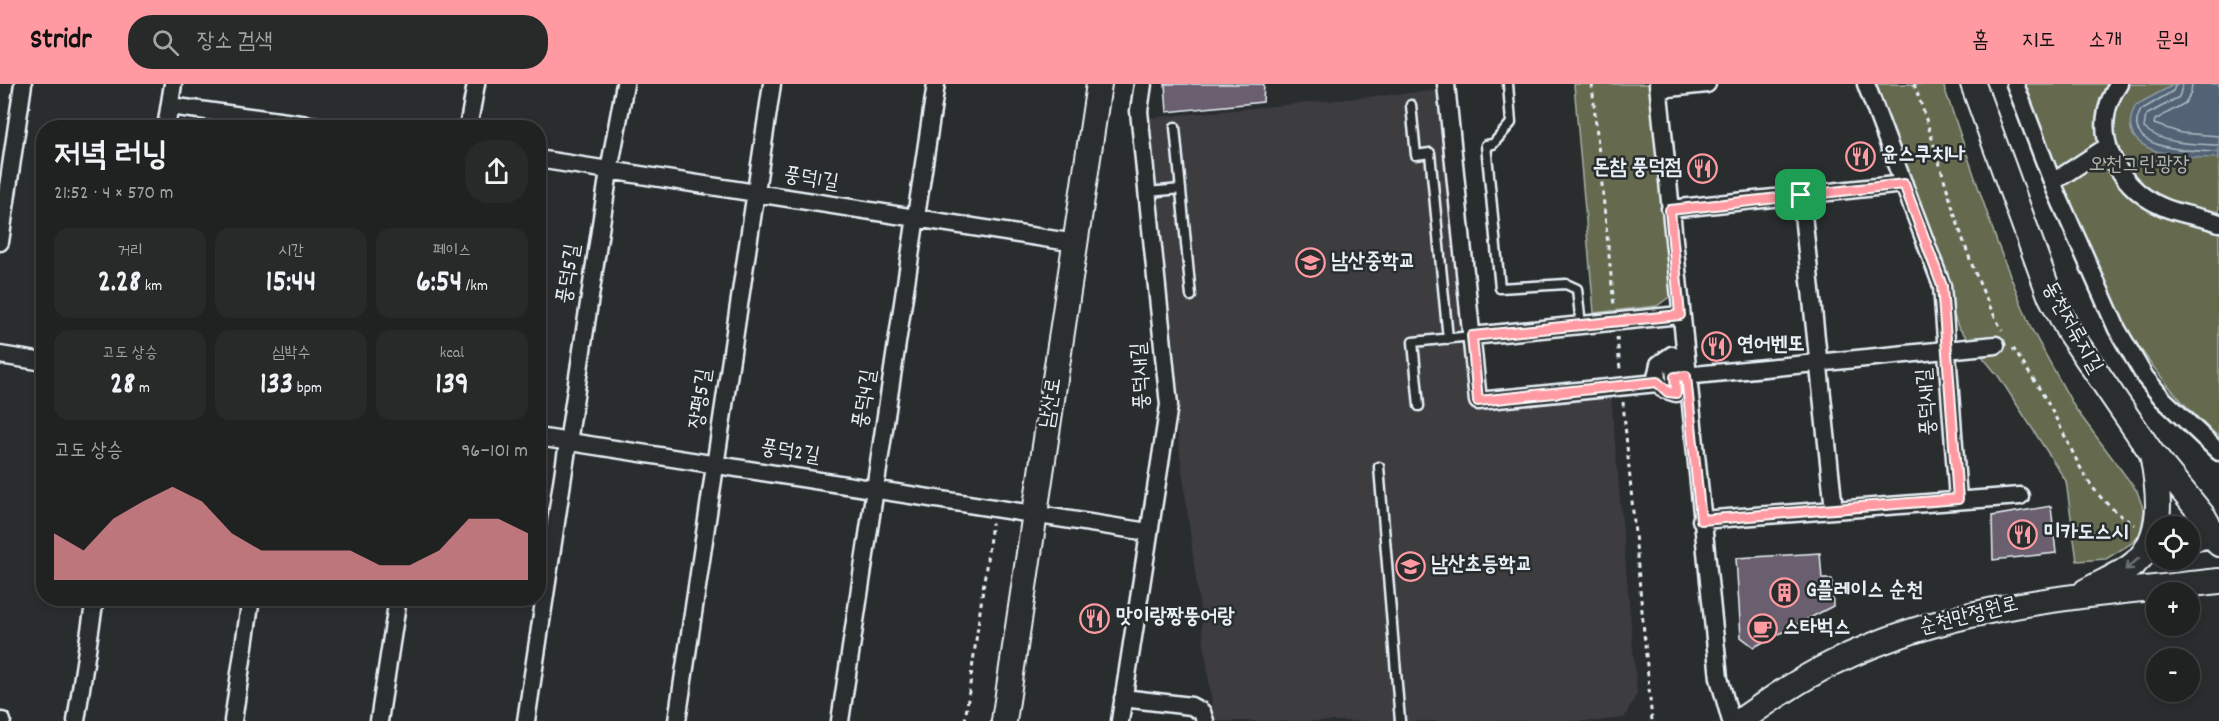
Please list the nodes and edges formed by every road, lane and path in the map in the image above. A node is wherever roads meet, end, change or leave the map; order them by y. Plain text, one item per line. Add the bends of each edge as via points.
1 (23, 84) edge
2 (173, 84) edge
3 (476, 84) edge
4 (626, 84) edge
5 (772, 84) edge
6 (936, 84) edge
7 (1099, 84) edge
8 (1143, 84) edge
9 (1446, 84) edge
10 (1508, 84) edge
11 (1707, 84) edge
12 (1866, 84) edge
13 (1914, 84) edge
14 (1973, 84) edge
15 (2015, 84) edge
16 (2119, 84) edge
17 (1659, 86) edge
18 (1411, 105) dead end
19 (170, 106) junction
20 (167, 120) edge
21 (272, 120) edge
22 (469, 120) edge
23 (1175, 127) dead end
24 (2108, 146) junction
25 (546, 160) edge
26 (609, 171) junction
27 (2053, 182) junction
28 (1904, 184) junction
29 (1181, 189) junction
30 (1148, 192) junction
31 (755, 194) junction
32 (1801, 195) junction
33 (1670, 210) junction
34 (916, 220) junction
35 (2219, 223) edge
36 (0, 242) edge
37 (1076, 243) junction
38 (1191, 296) dead end
39 (1680, 315) junction
40 (1581, 326) junction
41 (1472, 336) junction
42 (1448, 339) junction
43 (1996, 345) dead end
44 (1947, 350) junction
45 (0, 355) edge
46 (36, 361) edge
47 (1818, 363) junction
48 (1680, 377) junction
49 (1419, 406) dead end
50 (546, 438) edge
51 (567, 442) junction
52 (2151, 452) junction
53 (2219, 452) edge
54 (715, 464) junction
55 (1379, 467) dead end
56 (876, 489) junction
57 (2020, 496) dead end
58 (1958, 499) junction
59 (994, 507) junction
60 (1834, 510) junction
61 (1035, 513) junction
62 (2157, 516) edge
63 (1701, 520) junction
64 (2146, 531) edge
65 (1148, 532) junction
66 (2218, 541) edge
67 (2200, 542) edge
68 (2146, 550) edge
69 (2219, 581) edge
70 (546, 585) edge
71 (2073, 597) junction
72 (94, 606) edge
73 (250, 606) edge
74 (397, 606) edge
75 (543, 606) edge
76 (1123, 698) junction
77 (76, 721) edge
78 (232, 721) edge
79 (380, 721) edge
80 (526, 721) edge
81 (677, 721) edge
82 (840, 721) edge
83 (965, 721) edge
84 (1004, 721) edge
85 (1120, 721) edge
86 (1205, 721) edge
87 (1400, 721) edge
88 (1731, 721) edge
89 (1740, 721) edge

1 - 36 street
2 - 19 street
3 - 22 street
4 - 26 street, 풍덕5길
5 - 31 street, 장평5길
6 - 34 street, 풍덕4길
7 - 37 main road, 남산로
8 - 30 street, 풍덕새길 via 1139,111
9 - 41 street
10 - 40 lane via 1511,123 1493,144 1486,145 1500,288 1566,284 1577,290
11 - 17 street
12 - 28 street, 풍덕새길
13 - 64 path via 1931,128 1965,249 1989,306 2050,408 2086,481 2114,512
14 - 52 main road, 동천저류지길 via 2049,293 2093,371
15 - 27 street
16 - 24 street via 2109,100 2106,116
17 - 33 street
18 - 42 lane via 1416,155 1430,153
19 - 20 street
19 - 21 street
23 - 29 lane
24 - 27 street
24 - 35 street via 2119,172 2143,197 2179,213
25 - 26 street, 풍덕1길
26 - 31 street, 풍덕1길
26 - 51 street, 풍덕5길
27 - 53 street via 2116,329 2145,377 2183,421
28 - 32 street
28 - 44 street, 풍덕새길 via 1942,286
29 - 30 lane
29 - 38 lane
30 - 65 street, 풍덕새길 via 1169,405
31 - 34 street, 풍덕1길
31 - 54 street, 장평5길
32 - 33 street
32 - 47 street
33 - 39 street
34 - 37 street, 풍덕1길
34 - 56 street, 풍덕4길
37 - 61 main road, 남산로
39 - 40 street
39 - 48 street
40 - 41 street
41 - 42 lane
41 - 48 street via 1478,401 1657,382 1659,364 1672,355
42 - 49 lane via 1413,342
43 - 44 street
44 - 47 street
44 - 58 street, 풍덕새길
45 - 46 street
47 - 48 street
47 - 60 street
48 - 63 street
50 - 51 street, 풍덕2길
51 - 54 street, 풍덕2길
51 - 70 street, 풍덕5길
52 - 62 main road via 2160,494
52 - 66 main road, 동천저류지길 via 2191,499
54 - 56 street, 풍덕2길
54 - 81 street, 장평5길
55 - 87 lane
56 - 59 street, 풍덕2길
56 - 82 street, 풍덕4길
57 - 58 street
58 - 60 street
59 - 61 street, 풍덕2길
59 - 83 path
60 - 63 street
61 - 65 street, 풍덕2길
61 - 84 main road, 남산로
63 - 88 street via 1719,678
65 - 76 street, 풍덕새길
66 - 67 street
68 -> 71 main road via 2135,563
69 - 71 main road, 순천만정원로
71 - 89 main road, 순천만정원로 via 1992,608 1928,625 1832,663
72 - 77 street
73 - 78 street
74 - 79 street
75 - 80 street, 풍덕5길
76 - 85 street, 풍덕새길
76 - 86 street via 1191,706 1202,712

